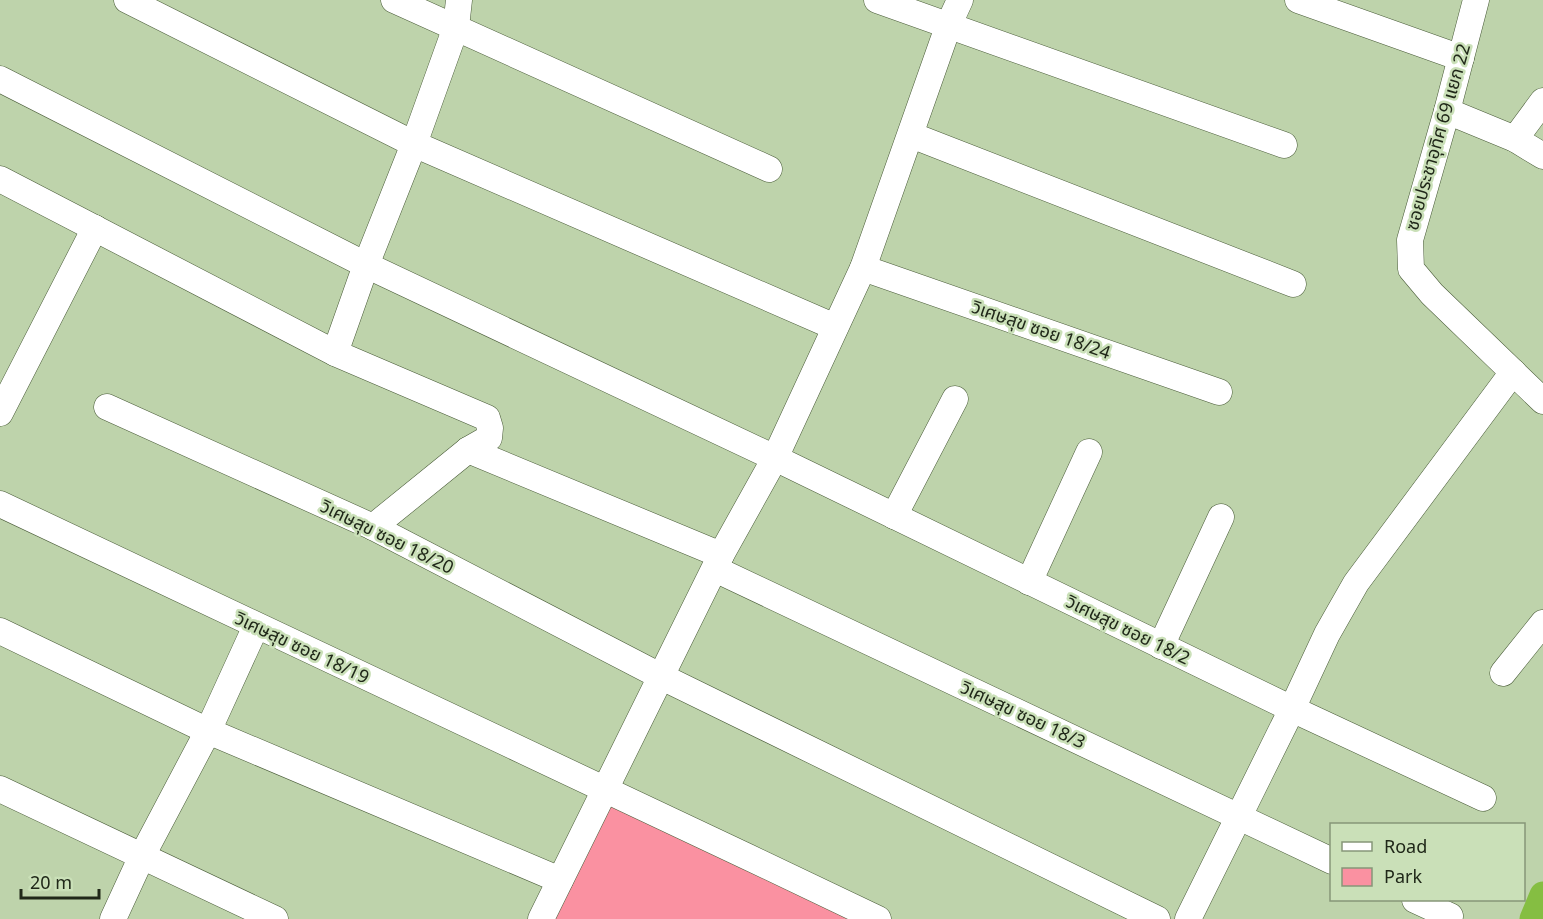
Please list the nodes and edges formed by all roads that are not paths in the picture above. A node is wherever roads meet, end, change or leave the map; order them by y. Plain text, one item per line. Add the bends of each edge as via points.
1 (127, 0) edge
2 (394, 0) edge
3 (459, 0) edge
4 (877, 0) edge
5 (960, 0) edge
6 (1298, 0) edge
7 (1476, 0) edge
8 (949, 24) junction
9 (456, 27) junction
10 (1461, 58) junction
11 (0, 79) edge
12 (1543, 102) edge
13 (1447, 111) junction
14 (910, 135) junction
15 (1515, 139) junction
16 (414, 144) junction
17 (1284, 145) dead end
18 (1543, 156) edge
19 (769, 169) dead end
20 (0, 179) edge
21 (95, 228) junction
22 (366, 265) junction
23 (863, 268) junction
24 (1293, 284) dead end
25 (835, 327) junction
26 (335, 352) junction
27 (1513, 372) junction
28 (1219, 392) dead end
29 (956, 399) dead end
30 (1543, 401) edge
31 (107, 407) dead end
32 (0, 413) edge
33 (468, 450) junction
34 (1089, 452) dead end
35 (775, 458) junction
36 (0, 504) edge
37 (894, 516) junction
38 (1221, 517) dead end
39 (373, 527) junction
40 (718, 562) junction
41 (1029, 582) junction
42 (1543, 623) edge
43 (256, 626) junction
44 (0, 631) edge
45 (1161, 646) junction
46 (1503, 673) dead end
47 (662, 676) junction
48 (1292, 710) junction
49 (208, 731) junction
50 (606, 788) junction
51 (0, 789) edge
52 (1483, 798) dead end
53 (1238, 818) junction
54 (142, 856) junction
55 (1330, 860) edge
56 (560, 880) junction
57 (1417, 901) edge
58 (1450, 916) dead end
59 (113, 919) edge
60 (275, 919) edge
61 (541, 919) edge
62 (878, 919) edge
63 (1157, 919) edge
64 (1188, 919) edge

1 - 16 street
2 - 9 street
3 - 9 street
4 - 8 street
5 - 8 street
6 - 10 street
7 - 10 street, ซอยประชาอุทิศ 69 แยก 22
8 - 14 street
8 - 17 street
9 - 16 street
9 - 19 street
10 - 13 street, ซอยประชาอุทิศ 69 แยก 22
11 - 22 street, วิเศษสุข ซอย 18/2
12 - 15 street
13 - 15 street
13 - 27 street, ซอยประชาอุทิศ 69 แยก 22 via 1410,240 1412,269 1432,294
14 - 23 street
14 - 24 street
15 - 18 street
16 - 22 street
16 - 25 street
20 - 21 street
21 - 26 street
21 - 32 street
22 - 26 street
22 - 35 street, วิเศษสุข ซอย 18/2
23 - 25 street
23 - 28 street, วิเศษสุข ซอย 18/24
25 - 35 street
26 - 33 street via 487,418 489,438
27 - 30 street, ซอยประชาอุทิศ 69 แยก 22
27 - 48 street via 1356,583
29 - 37 street
31 - 39 street, วิเศษสุข ซอย 18/20
33 - 39 street
33 - 40 street, วิเศษสุข ซอย 18/3
34 - 41 street
35 - 37 street, วิเศษสุข ซอย 18/2
35 - 40 street
36 - 43 street, วิเศษสุข ซอย 18/19
37 - 41 street, วิเศษสุข ซอย 18/2
38 - 45 street
39 - 47 street, วิเศษสุข ซอย 18/20
40 - 47 street
40 - 53 street, วิเศษสุข ซอย 18/3
41 - 45 street, วิเศษสุข ซอย 18/2
42 - 46 street
43 - 49 street
43 - 50 street, วิเศษสุข ซอย 18/19
44 - 49 street
45 - 48 street, วิเศษสุข ซอย 18/2
47 - 50 street
47 - 63 street, วิเศษสุข ซอย 18/20
48 - 52 street, วิเศษสุข ซอย 18/2
48 - 53 street
49 - 54 street
49 - 56 street
50 - 56 street
50 - 62 street, วิเศษสุข ซอย 18/19
51 - 54 street
53 - 55 street, วิเศษสุข ซอย 18/3
53 - 64 street
54 - 59 street
54 - 60 street
56 - 61 street
57 - 58 street

